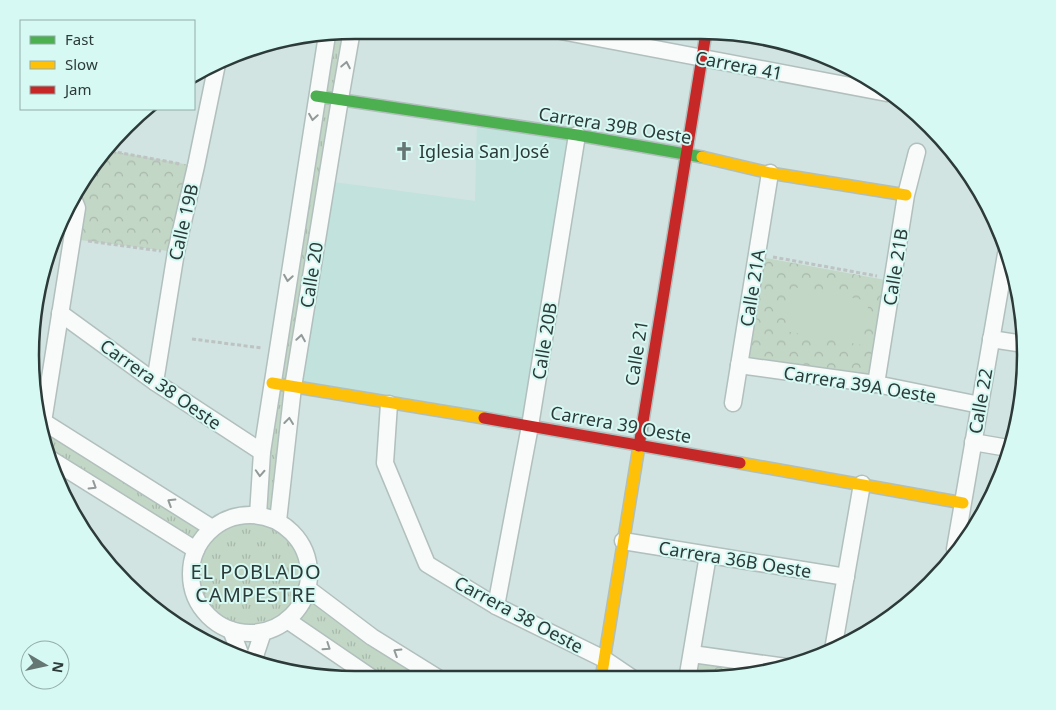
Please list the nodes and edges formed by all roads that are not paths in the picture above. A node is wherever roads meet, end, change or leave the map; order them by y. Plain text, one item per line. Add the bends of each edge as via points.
1 (350, 39) edge
2 (600, 39) edge
3 (705, 39) edge
4 (326, 40) edge
5 (702, 58) junction
6 (212, 73) edge
7 (877, 92) edge
8 (316, 96) junction
9 (340, 99) junction
10 (577, 135) junction
11 (917, 152) dead end
12 (686, 153) junction
13 (770, 173) junction
14 (906, 195) junction
15 (76, 206) edge
16 (1004, 266) edge
17 (60, 313) junction
18 (991, 339) junction
19 (1017, 343) edge
20 (739, 365) junction
21 (155, 382) junction
22 (272, 383) junction
23 (876, 384) junction
24 (293, 387) junction
25 (733, 403) dead end
26 (388, 404) junction
27 (43, 405) edge
28 (980, 405) junction
29 (47, 423) edge
30 (530, 426) junction
31 (974, 442) junction
32 (639, 446) junction
33 (1003, 447) edge
34 (262, 452) junction
35 (59, 464) edge
36 (862, 484) junction
37 (963, 503) junction
38 (258, 515) junction
39 (278, 521) junction
40 (212, 528) junction
41 (623, 541) junction
42 (956, 542) edge
43 (196, 550) junction
44 (708, 555) junction
45 (846, 577) junction
46 (307, 588) junction
47 (496, 606) junction
48 (287, 620) junction
49 (231, 630) junction
50 (264, 632) junction
51 (834, 642) edge
52 (238, 649) edge
53 (692, 654) junction
54 (256, 655) edge
55 (604, 659) junction
56 (766, 664) edge
57 (362, 671) edge
58 (427, 671) edge
59 (602, 671) edge
60 (622, 671) edge
61 (689, 671) edge

9 -> 1 street, Calle 20
2 - 5 street, Carrera 41
3 - 5 street, Calle 21
4 - 8 street, Calle 20
5 - 7 street, Carrera 41
5 - 12 street, Calle 21
6 - 21 street, Calle 19B via 196,166 176,252
8 - 9 street, Carrera 39B Oeste
8 -> 22 street, Calle 20
9 - 10 street, Carrera 39B Oeste
24 -> 9 street, Calle 20
10 - 12 street, Carrera 39B Oeste
10 - 30 street, Calle 20B
11 - 14 street, Calle 21B
12 - 13 street, Carrera 39B Oeste
12 - 32 street, Calle 21
13 - 14 street, Carrera 39B Oeste
13 - 20 street, Calle 21A
14 - 23 street, Calle 21B
15 - 17 street
16 - 18 street, Calle 22
17 - 21 street, Carrera 38 Oeste
17 - 27 street
18 - 19 street
18 - 28 street, Calle 22
20 - 23 street, Carrera 39A Oeste
20 - 25 street, Calle 21A
21 - 34 street, Carrera 38 Oeste
22 - 24 street, Carrera 39 Oeste
22 - 34 street, Calle 20
23 - 28 street, Carrera 39A Oeste
24 - 26 street, Carrera 39 Oeste
39 -> 24 street, Calle 20
26 - 30 street, Carrera 39 Oeste
26 - 47 street, Carrera 38 Oeste via 385,463 428,564
28 - 31 street, Calle 22
40 -> 29 street
30 - 32 street, Carrera 39 Oeste
30 - 47 street, Calle 20B
31 - 33 street
31 - 37 street, Calle 22
32 - 36 street, Carrera 39 Oeste
32 - 41 street, Calle 21
34 -> 38 street, Calle 20
35 -> 43 street
36 - 37 street, Carrera 39 Oeste
36 - 45 street
37 - 42 street, Calle 22
38 - 39 street
38 - 40 street via 228,519
39 - 46 street via 293,533 304,550 308,568
40 - 43 street
41 - 44 street, Carrera 36B Oeste
41 - 55 street, Calle 21
43 - 49 street via 191,569 192,589 200,606 214,621
44 - 45 street, Carrera 36B Oeste
44 - 53 street
45 - 51 street
46 - 48 street via 300,605
58 -> 46 street via 372,637
47 - 55 street, Carrera 38 Oeste
48 - 50 street
48 -> 57 street
49 - 50 street
49 - 52 street
50 - 54 street
53 - 56 street
53 - 61 street
55 - 59 street, Calle 21
55 - 60 street, Carrera 38 Oeste

